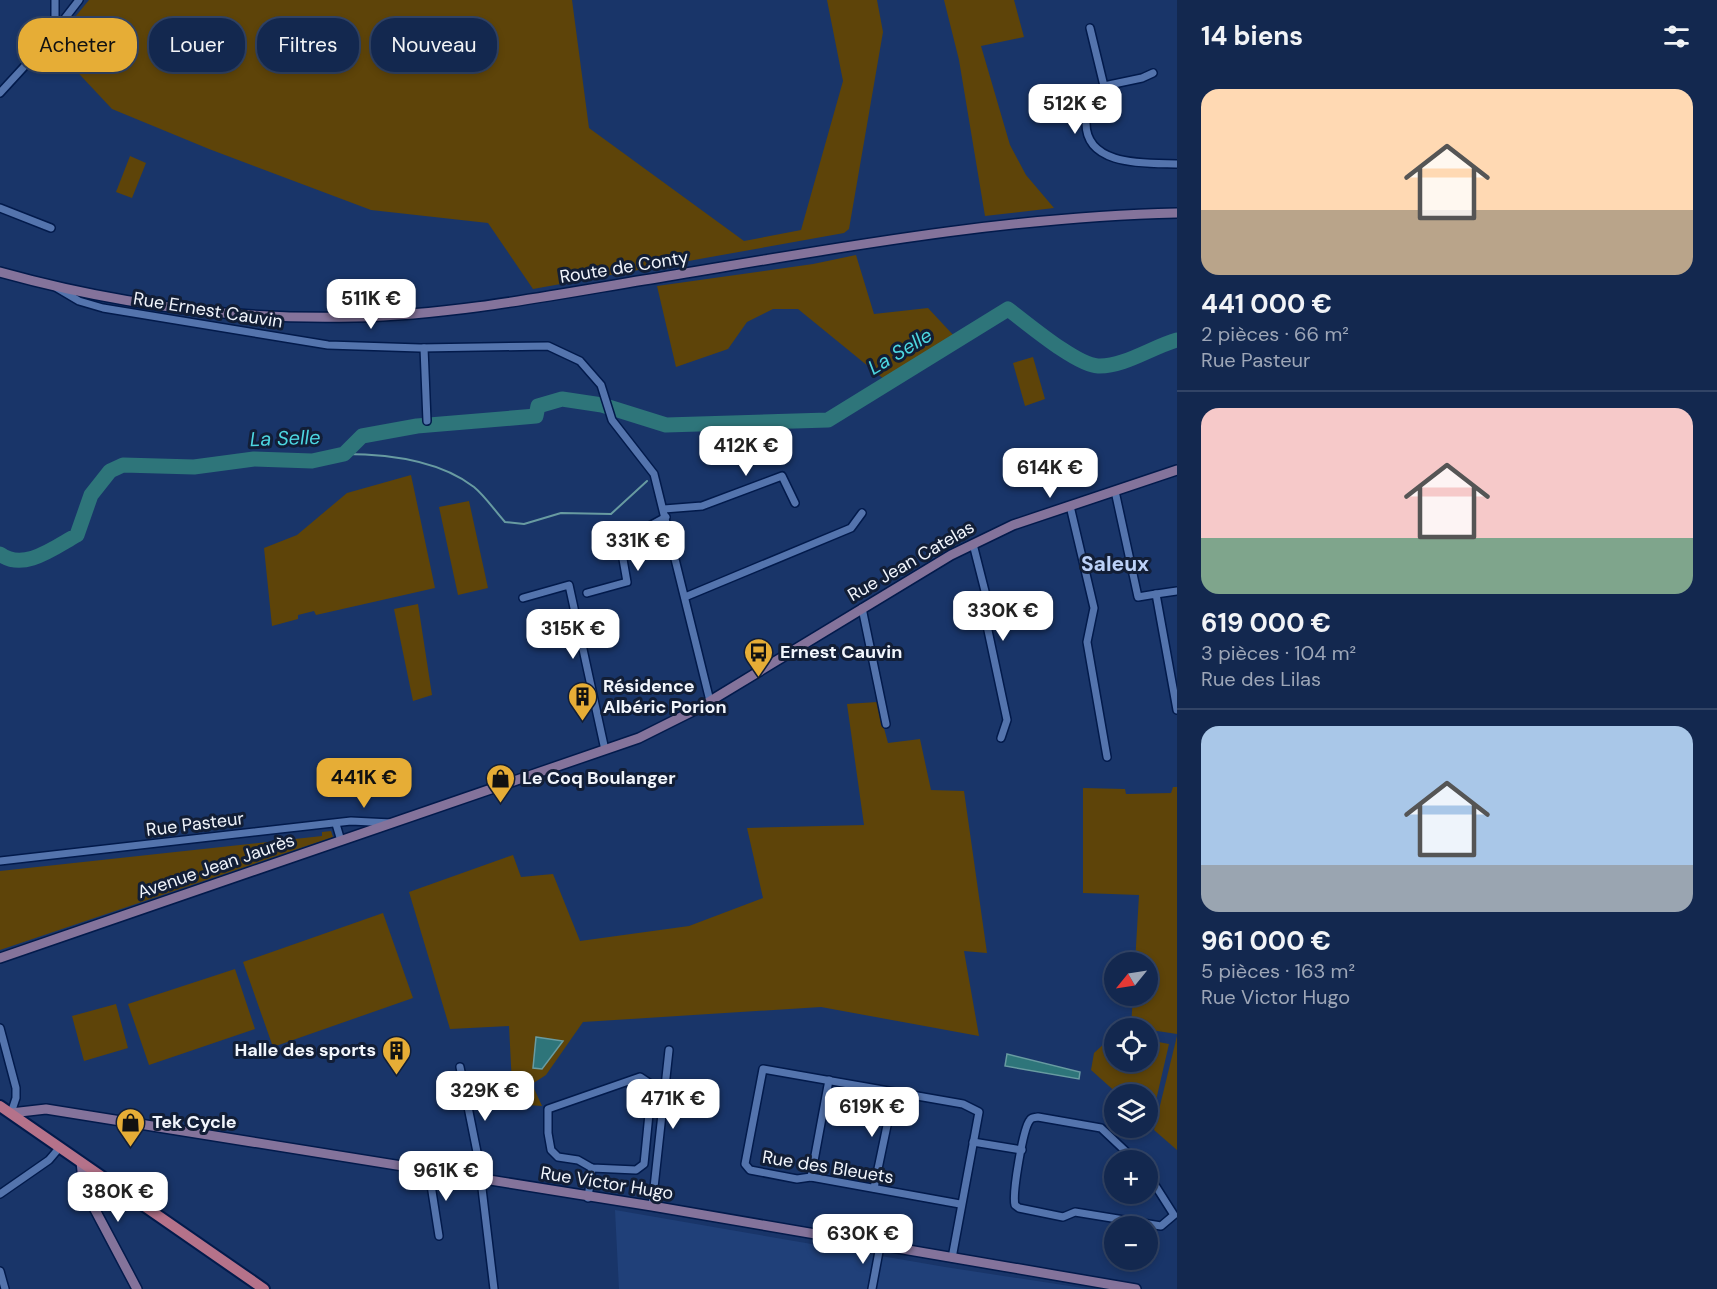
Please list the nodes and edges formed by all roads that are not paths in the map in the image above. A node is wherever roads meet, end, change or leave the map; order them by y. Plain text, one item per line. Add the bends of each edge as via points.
1 (55, 0) edge
2 (79, 0) edge
3 (54, 18) edge
4 (65, 18) edge
5 (1090, 28) dead end
6 (19, 72) edge
7 (1153, 73) dead end
8 (1104, 86) junction
9 (0, 93) edge
10 (1177, 164) edge
11 (0, 208) edge
12 (1177, 213) edge
13 (51, 228) dead end
14 (0, 272) edge
15 (76, 295) junction
16 (424, 348) junction
17 (427, 421) dead end
18 (1177, 470) edge
19 (1115, 491) junction
20 (795, 503) dead end
21 (1070, 506) junction
22 (664, 508) junction
23 (862, 513) dead end
24 (666, 517) junction
25 (973, 544) junction
26 (1177, 591) edge
27 (587, 593) dead end
28 (1155, 594) junction
29 (685, 597) junction
30 (523, 598) dead end
31 (862, 608) junction
32 (710, 701) junction
33 (1177, 710) edge
34 (886, 724) dead end
35 (1000, 738) dead end
36 (605, 750) junction
37 (1107, 757) dead end
38 (394, 823) junction
39 (336, 824) junction
40 (340, 841) junction
41 (0, 861) edge
42 (0, 958) edge
43 (0, 1028) edge
44 (669, 1050) dead end
45 (460, 1067) dead end
46 (829, 1080) junction
47 (894, 1092) junction
48 (0, 1106) edge
49 (11, 1113) junction
50 (973, 1142) junction
51 (60, 1147) junction
52 (1022, 1150) junction
53 (1124, 1150) edge
54 (81, 1162) junction
55 (592, 1168) junction
56 (429, 1172) junction
57 (811, 1177) junction
58 (478, 1180) junction
59 (874, 1188) junction
60 (1158, 1189) edge
61 (0, 1194) edge
62 (588, 1198) junction
63 (960, 1204) junction
64 (652, 1206) junction
65 (1176, 1216) edge
66 (439, 1236) dead end
67 (880, 1246) junction
68 (952, 1258) junction
69 (0, 1271) edge
70 (1131, 1288) edge
71 (5, 1289) edge
72 (137, 1289) edge
73 (264, 1289) edge
74 (494, 1289) edge
75 (872, 1289) edge

1 - 3 street
2 - 4 street
5 - 8 street
6 - 9 street
7 - 8 street
8 - 10 street via 1095,95 1087,115 1086,128 1094,146 1118,160
11 - 13 street
12 - 15 street, Route de Conty via 1063,218 945,231 523,301 410,314 274,317
14 - 15 street, Route de Conty
15 - 16 street, Rue Ernest Cauvin via 103,308 328,345
16 - 17 street
16 - 22 street, Rue Ernest Cauvin via 548,346 580,361 601,385 612,420 650,465
18 - 19 street, Rue Jean Catelas
19 - 21 street, Rue Jean Catelas
19 - 28 street via 1138,597
20 - 22 street via 782,476 702,506
21 - 25 street, Rue Jean Catelas via 1013,525
21 - 37 street via 1094,608 1087,642
22 - 24 street, Rue Ernest Cauvin
23 - 29 street via 851,528
24 - 27 street via 620,542 627,582
24 - 29 street, Rue Ernest Cauvin
25 - 31 street, Rue Jean Catelas
25 - 35 street via 988,603 986,621 1007,720
26 - 28 street
28 - 33 street
29 - 32 street, Rue Ernest Cauvin
30 - 36 street via 569,585
31 - 32 street, Rue Jean Catelas
31 - 34 street
32 - 36 street, Avenue Jean Jaurès via 639,738
36 - 38 street, Avenue Jean Jaurès
38 - 39 street, Rue Pasteur
38 - 40 street, Avenue Jean Jaurès
39 - 40 street
39 - 41 street, Rue Pasteur
40 - 42 street, Avenue Jean Jaurès
43 - 49 street via 16,1088
44 - 64 street
45 - 58 street via 477,1152
46 - 47 street, Rue des Bleuets
46 - 57 street
46 - 57 street, Rue des Bleuets via 763,1069 745,1164 750,1170 797,1179
47 - 50 street, Rue des Bleuets via 963,1104 979,1112
47 - 59 street
48 - 49 main road
49 - 51 main road
49 - 56 street, Rue Victor Hugo via 46,1109
50 - 52 street
50 - 63 street, Rue des Bleuets
51 - 54 main road
51 - 61 street via 49,1160
52 - 53 street via 1028,1122 1038,1117 1101,1128
52 - 65 street via 1014,1200 1019,1208 1063,1217 1075,1212 1161,1226
54 - 72 street via 84,1189
54 - 73 main road
55 - 55 street via 636,1170 644,1164 650,1083 640,1077 548,1109 552,1150 558,1157 578,1160
55 - 62 street
56 - 58 street, Rue Victor Hugo
56 - 66 street
57 - 59 street, Rue des Bleuets
58 - 62 street, Rue Victor Hugo
58 - 74 street
59 - 63 street, Rue des Bleuets
60 - 65 street
62 - 64 street, Rue Victor Hugo
63 - 68 street, Rue des Bleuets
64 - 67 street, Rue Victor Hugo
67 - 68 street, Rue Victor Hugo
67 - 75 street
68 - 70 street, Rue Victor Hugo
69 - 71 street

